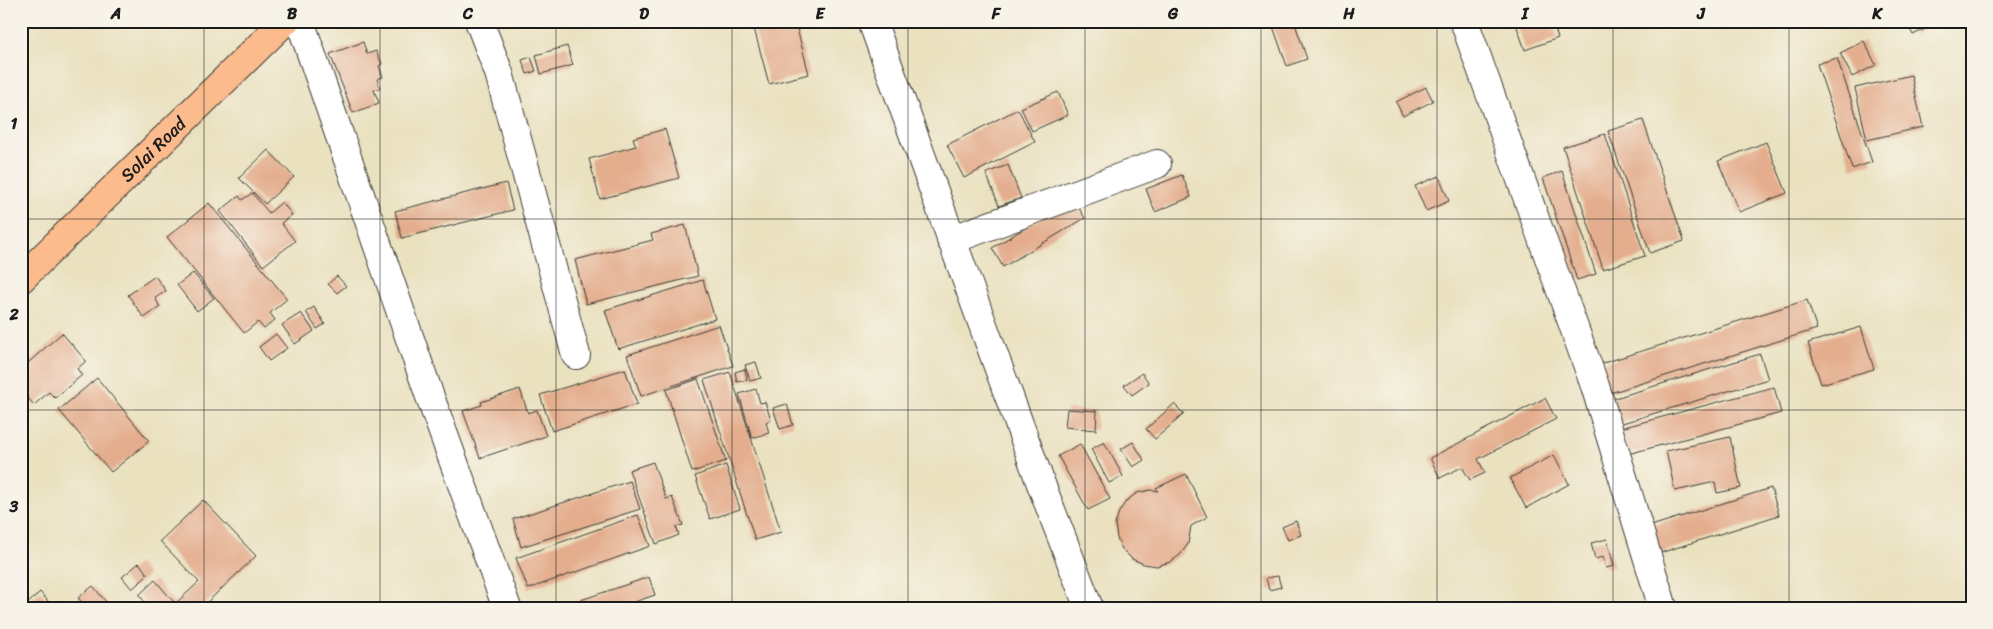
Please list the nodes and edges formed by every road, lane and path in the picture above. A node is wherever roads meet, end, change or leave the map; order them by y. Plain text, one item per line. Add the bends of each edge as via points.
1 (285, 21) edge
2 (300, 21) edge
3 (479, 21) edge
4 (872, 21) edge
5 (1464, 21) edge
6 (1157, 164) dead end
7 (951, 240) junction
8 (21, 279) edge
9 (576, 355) dead end
10 (507, 608) edge
11 (1089, 608) edge
12 (1663, 608) edge

1 - 8 highway, Solai Road
2 - 10 street
3 - 9 street via 498,72
4 - 7 street
5 - 12 street via 1595,386
6 - 7 street
7 - 11 street

